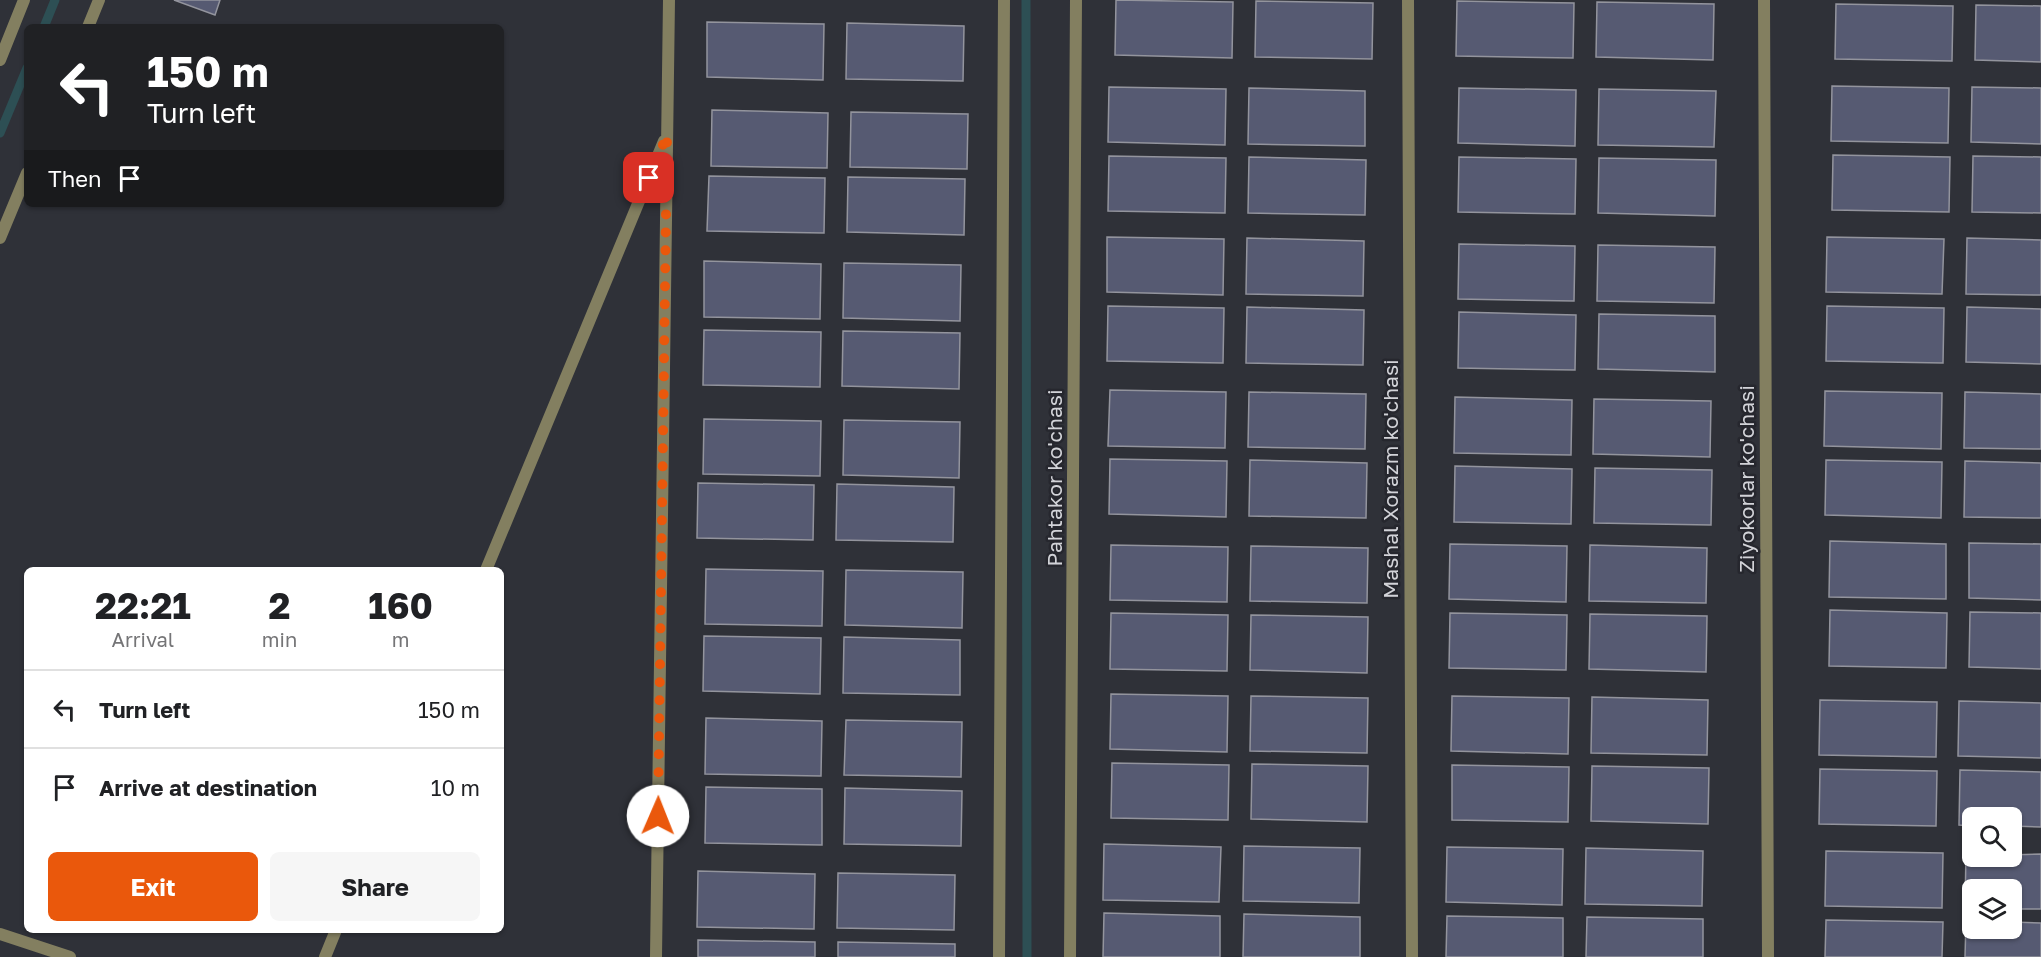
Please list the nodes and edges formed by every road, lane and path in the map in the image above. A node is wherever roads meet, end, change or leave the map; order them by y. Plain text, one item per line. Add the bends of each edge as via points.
1 (24, 0) edge
2 (99, 0) edge
3 (669, 0) edge
4 (1004, 0) edge
5 (1076, 0) edge
6 (1408, 0) edge
7 (1764, 0) edge
8 (89, 24) edge
9 (0, 60) edge
10 (667, 135) junction
11 (24, 180) edge
12 (0, 238) edge
13 (487, 567) edge
14 (335, 933) edge
15 (0, 934) edge
16 (70, 957) edge
17 (325, 957) edge
18 (656, 957) edge
19 (999, 957) edge
20 (1070, 957) edge
21 (1412, 957) edge
22 (1768, 957) edge

1 - 9 street
2 - 8 street
3 - 10 street
4 - 19 street
5 - 20 street, Pahtakor ko'chasi
6 - 21 street, Mashal Xorazm ko'chasi
7 - 22 street, Ziyokorlar ko'chasi
10 - 13 street
10 - 18 street
11 - 12 street
14 - 17 street
15 - 16 street

